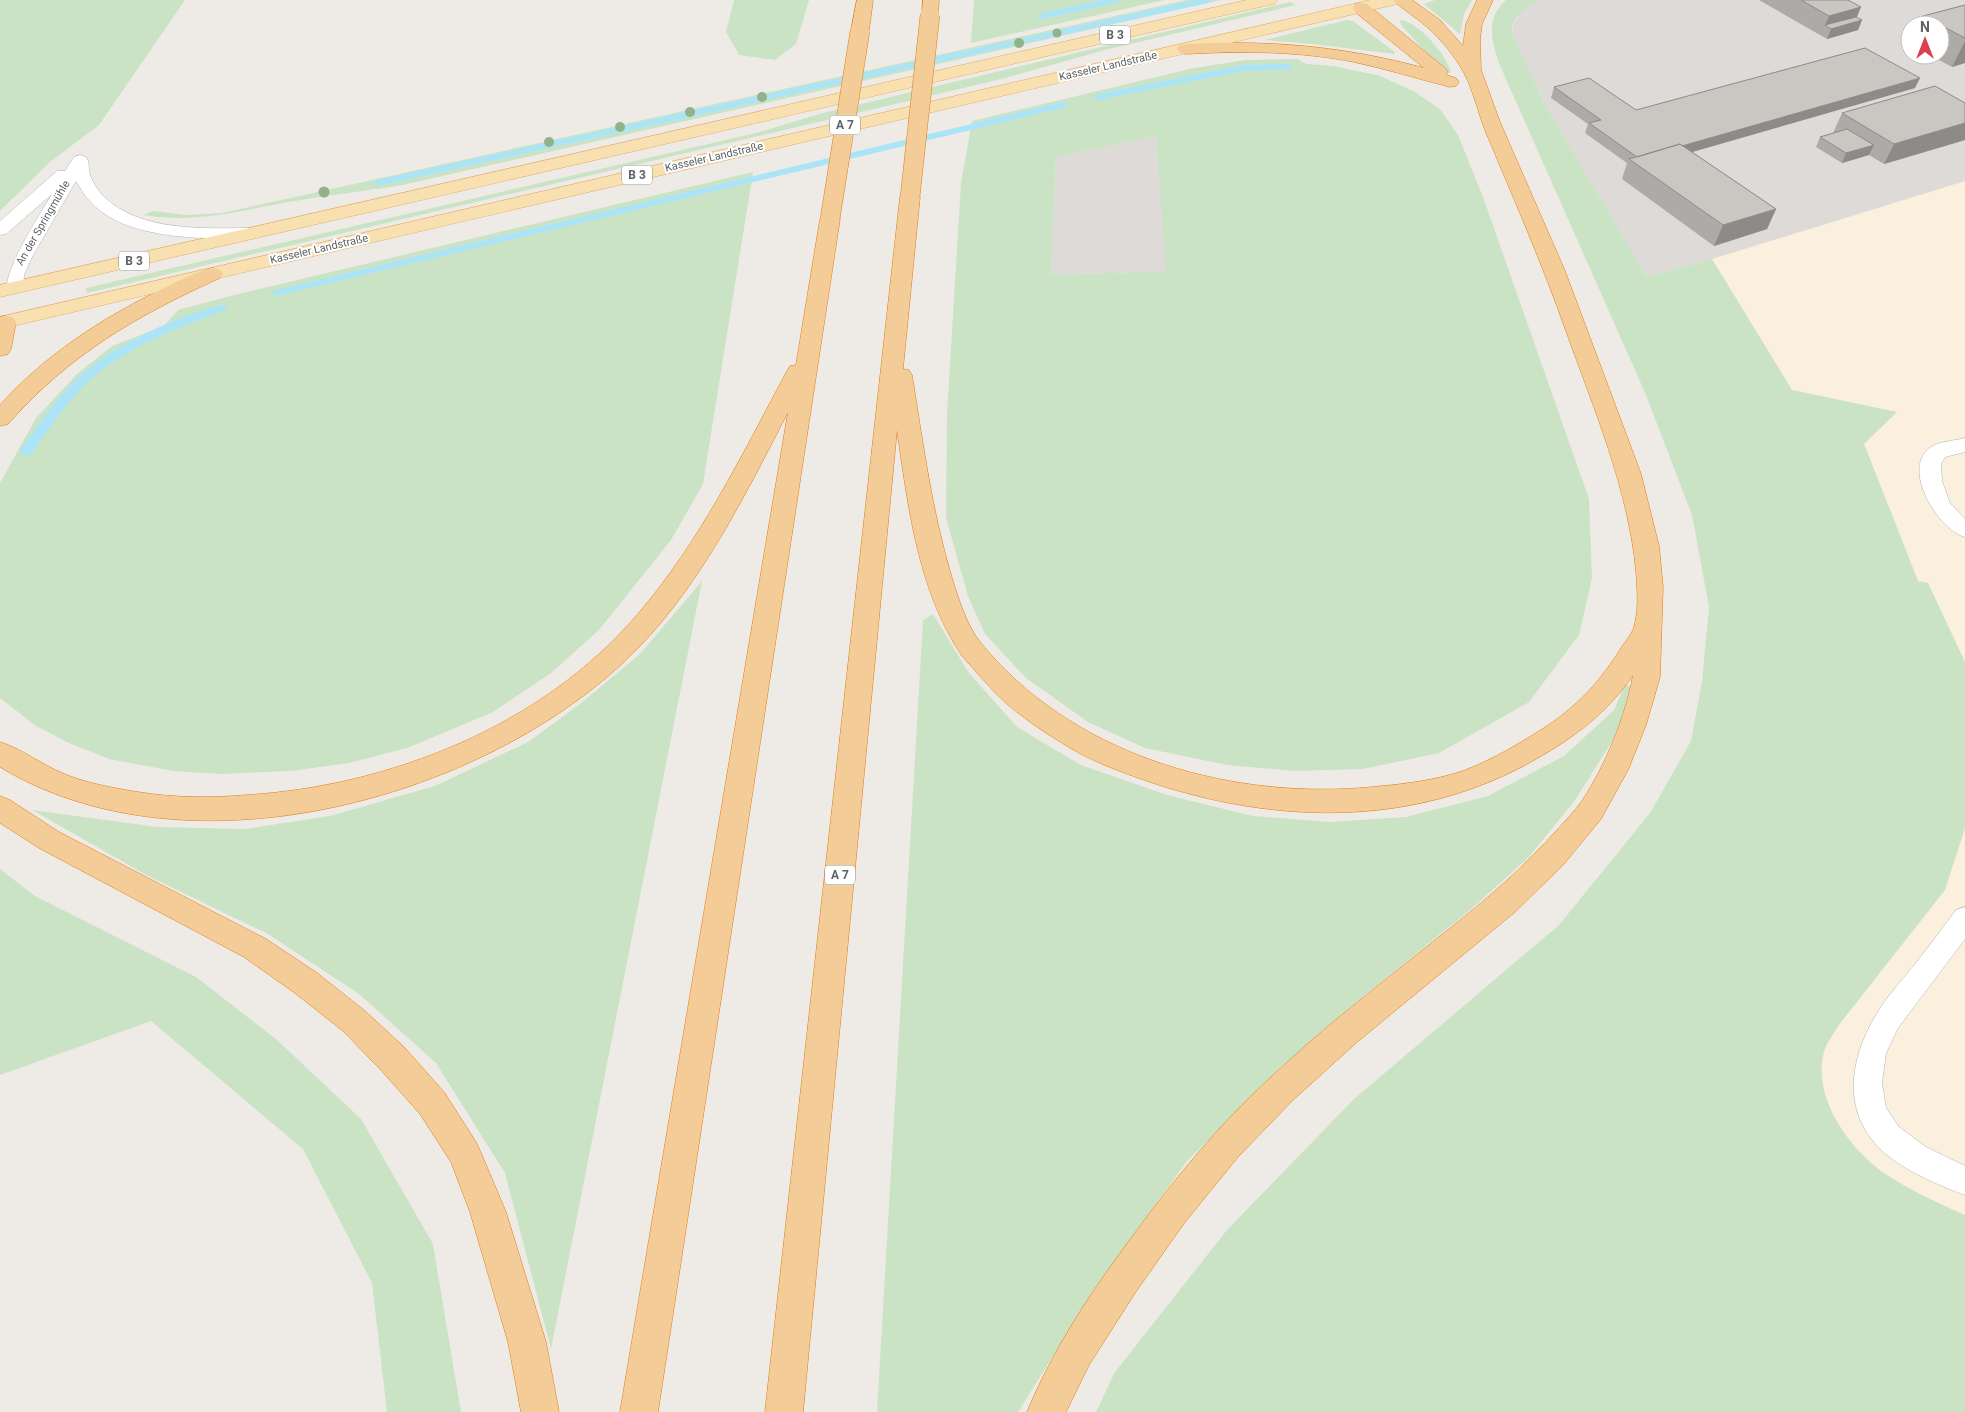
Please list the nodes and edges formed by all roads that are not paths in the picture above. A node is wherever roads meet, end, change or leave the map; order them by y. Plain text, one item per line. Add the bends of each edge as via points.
1 (865, 0) edge
2 (1269, 0) edge
3 (1393, 0) edge
4 (1401, 0) edge
5 (1485, 0) edge
6 (1357, 4) edge
7 (931, 8) edge
8 (1186, 49) junction
9 (1472, 70) junction
10 (1450, 82) junction
11 (1491, 122) junction
12 (80, 160) junction
13 (0, 230) edge
14 (254, 234) junction
15 (213, 274) junction
16 (7, 290) edge
17 (3, 322) edge
18 (895, 338) junction
19 (0, 349) edge
20 (808, 352) junction
21 (0, 419) edge
22 (1965, 445) edge
23 (1965, 530) edge
24 (1648, 626) junction
25 (0, 753) edge
26 (0, 808) edge
27 (1965, 918) edge
28 (1965, 1181) edge
29 (540, 1412) edge
30 (639, 1412) edge
31 (784, 1412) edge
32 (1046, 1412) edge

1 - 20 highway, A 7, bridge
2 - 14 main road, B 3
3 - 6 main road, Kasseler Landstraße / B 3
4 - 9 highway via 1434,24
5 - 9 highway via 1471,39
6 - 8 main road, Kasseler Landstraße / B 3
6 - 10 highway
7 - 18 highway, A 7, bridge
8 - 10 highway via 1248,46 1320,50 1408,68
8 - 15 main road, Kasseler Landstraße / B 3
9 - 11 highway
10 - 11 highway
11 - 24 highway via 1555,271 1630,474 1646,546 1650,587
12 - 13 lane, An der Springmühle
12 - 14 lane, An der Springmühle via 82,178 91,193 106,207 128,219 185,232
12 - 16 lane, An der Springmühle
14 - 16 main road, B 3
15 - 17 main road, Kasseler Landstraße / B 3
15 - 21 highway via 135,310 100,332 35,382
16 - 17 main road
17 - 19 highway
18 - 24 highway via 925,530 946,602 969,646 1005,688 1052,724 1102,752 1149,772 1211,789 1274,800 1337,802 1400,796 1462,782 1510,762 1552,737 1592,706 1620,675
18 - 31 highway, A 7
20 - 25 highway via 714,527 654,612 616,653 581,683 543,712 493,739 445,762 390,782 334,797 277,806 223,808 162,807 114,800 70,788 30,771
20 - 30 highway, A 7
22 - 23 lane via 1938,452 1930,467 1938,500 1950,518
24 - 32 highway via 1646,677 1632,725 1614,770 1591,811 1552,856 1504,902 1344,1033 1280,1090 1226,1146 1172,1210 1122,1280 1076,1352
26 - 29 highway via 49,840 256,948 354,1021 392,1058 432,1104 464,1153 488,1212 526,1342
27 - 28 lane via 1885,1024 1867,1070 1866,1090 1871,1110 1888,1136 1904,1150

